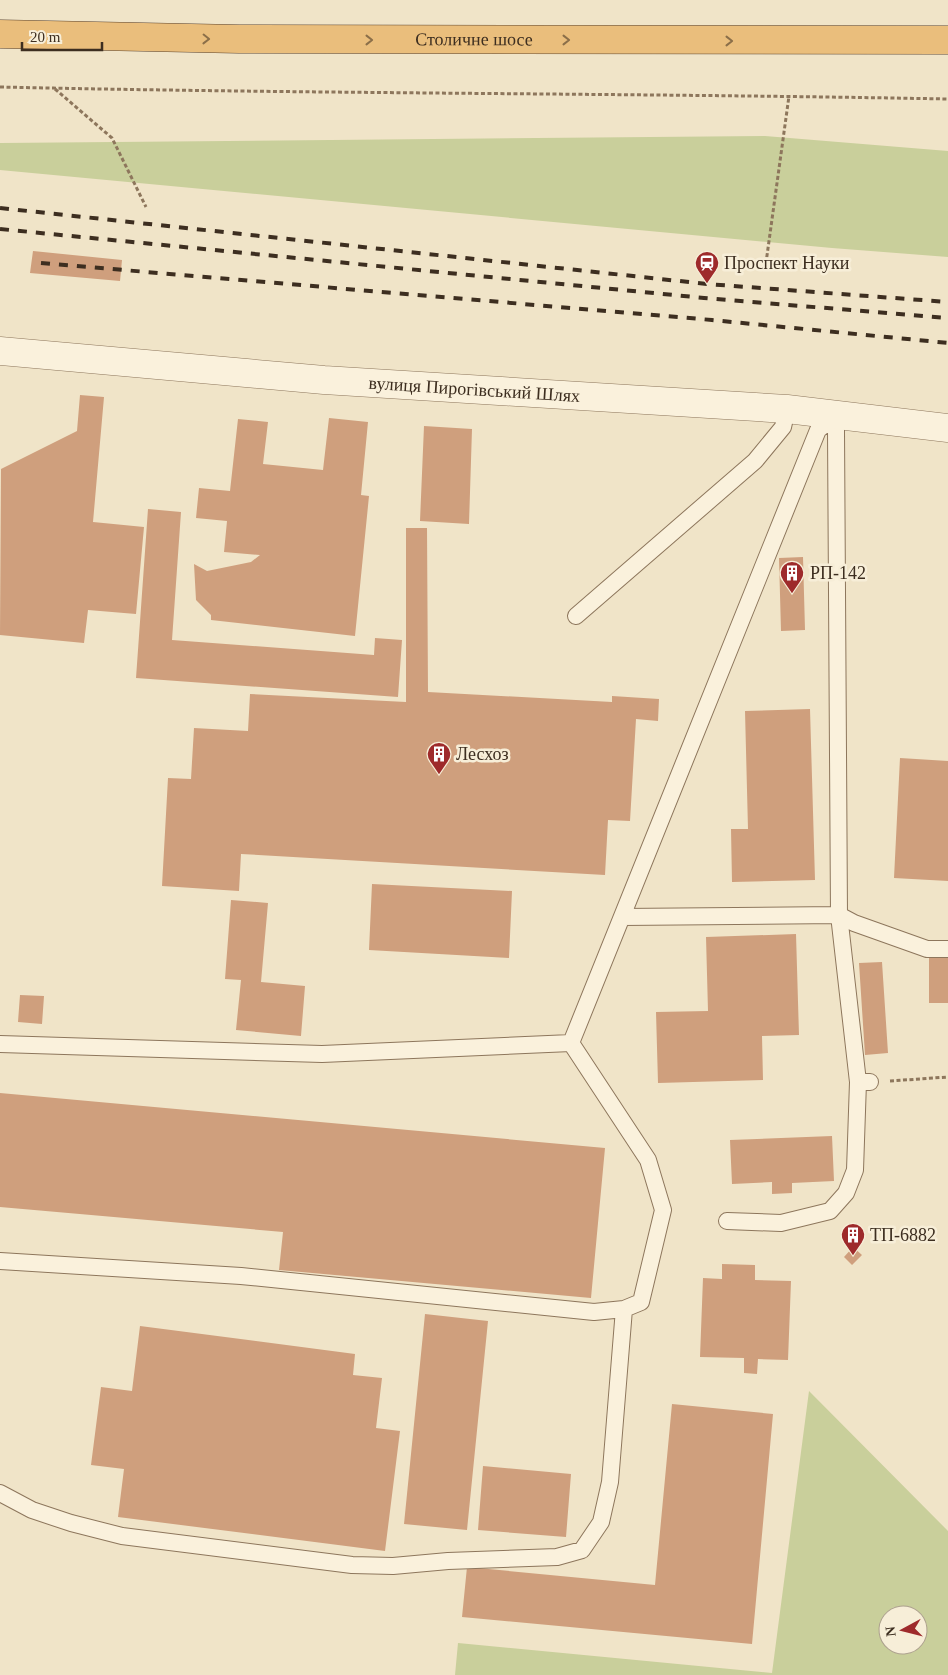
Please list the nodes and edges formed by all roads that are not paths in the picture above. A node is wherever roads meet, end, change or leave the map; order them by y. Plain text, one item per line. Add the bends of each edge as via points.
1 (0, 34) edge
2 (948, 40) edge
3 (919, 41) junction
4 (948, 49) edge
5 (0, 351) edge
6 (787, 409) junction
7 (835, 416) junction
8 (948, 428) edge
9 (576, 616) dead end
10 (839, 915) junction
11 (622, 917) junction
12 (948, 949) edge
13 (571, 1043) junction
14 (0, 1044) edge
15 (727, 1221) dead end
16 (0, 1261) edge
17 (624, 1309) junction
18 (0, 1493) edge

1 -> 3 highway, Столичне шосе via 249,39
2 - 3 highway, Столичне шосе
3 - 4 highway
5 - 6 street, вулиця Пирогівський Шлях via 324,380
6 - 7 street, вулиця Пирогівський Шлях
6 - 9 lane via 783,426 755,462
7 - 8 street, вулиця Пирогівський Шлях
7 - 10 lane
7 - 11 lane via 818,430
10 - 11 lane
10 - 12 lane via 926,949
10 - 15 lane via 864,1082 855,1170 846,1193 830,1210 780,1223
11 - 13 lane
13 - 14 lane via 322,1054
13 - 17 lane via 648,1160 663,1210 641,1302
16 - 17 lane via 241,1276 594,1312
17 - 18 lane via 610,1482 601,1522 582,1550 557,1557 393,1566 352,1565 122,1536 32,1510

